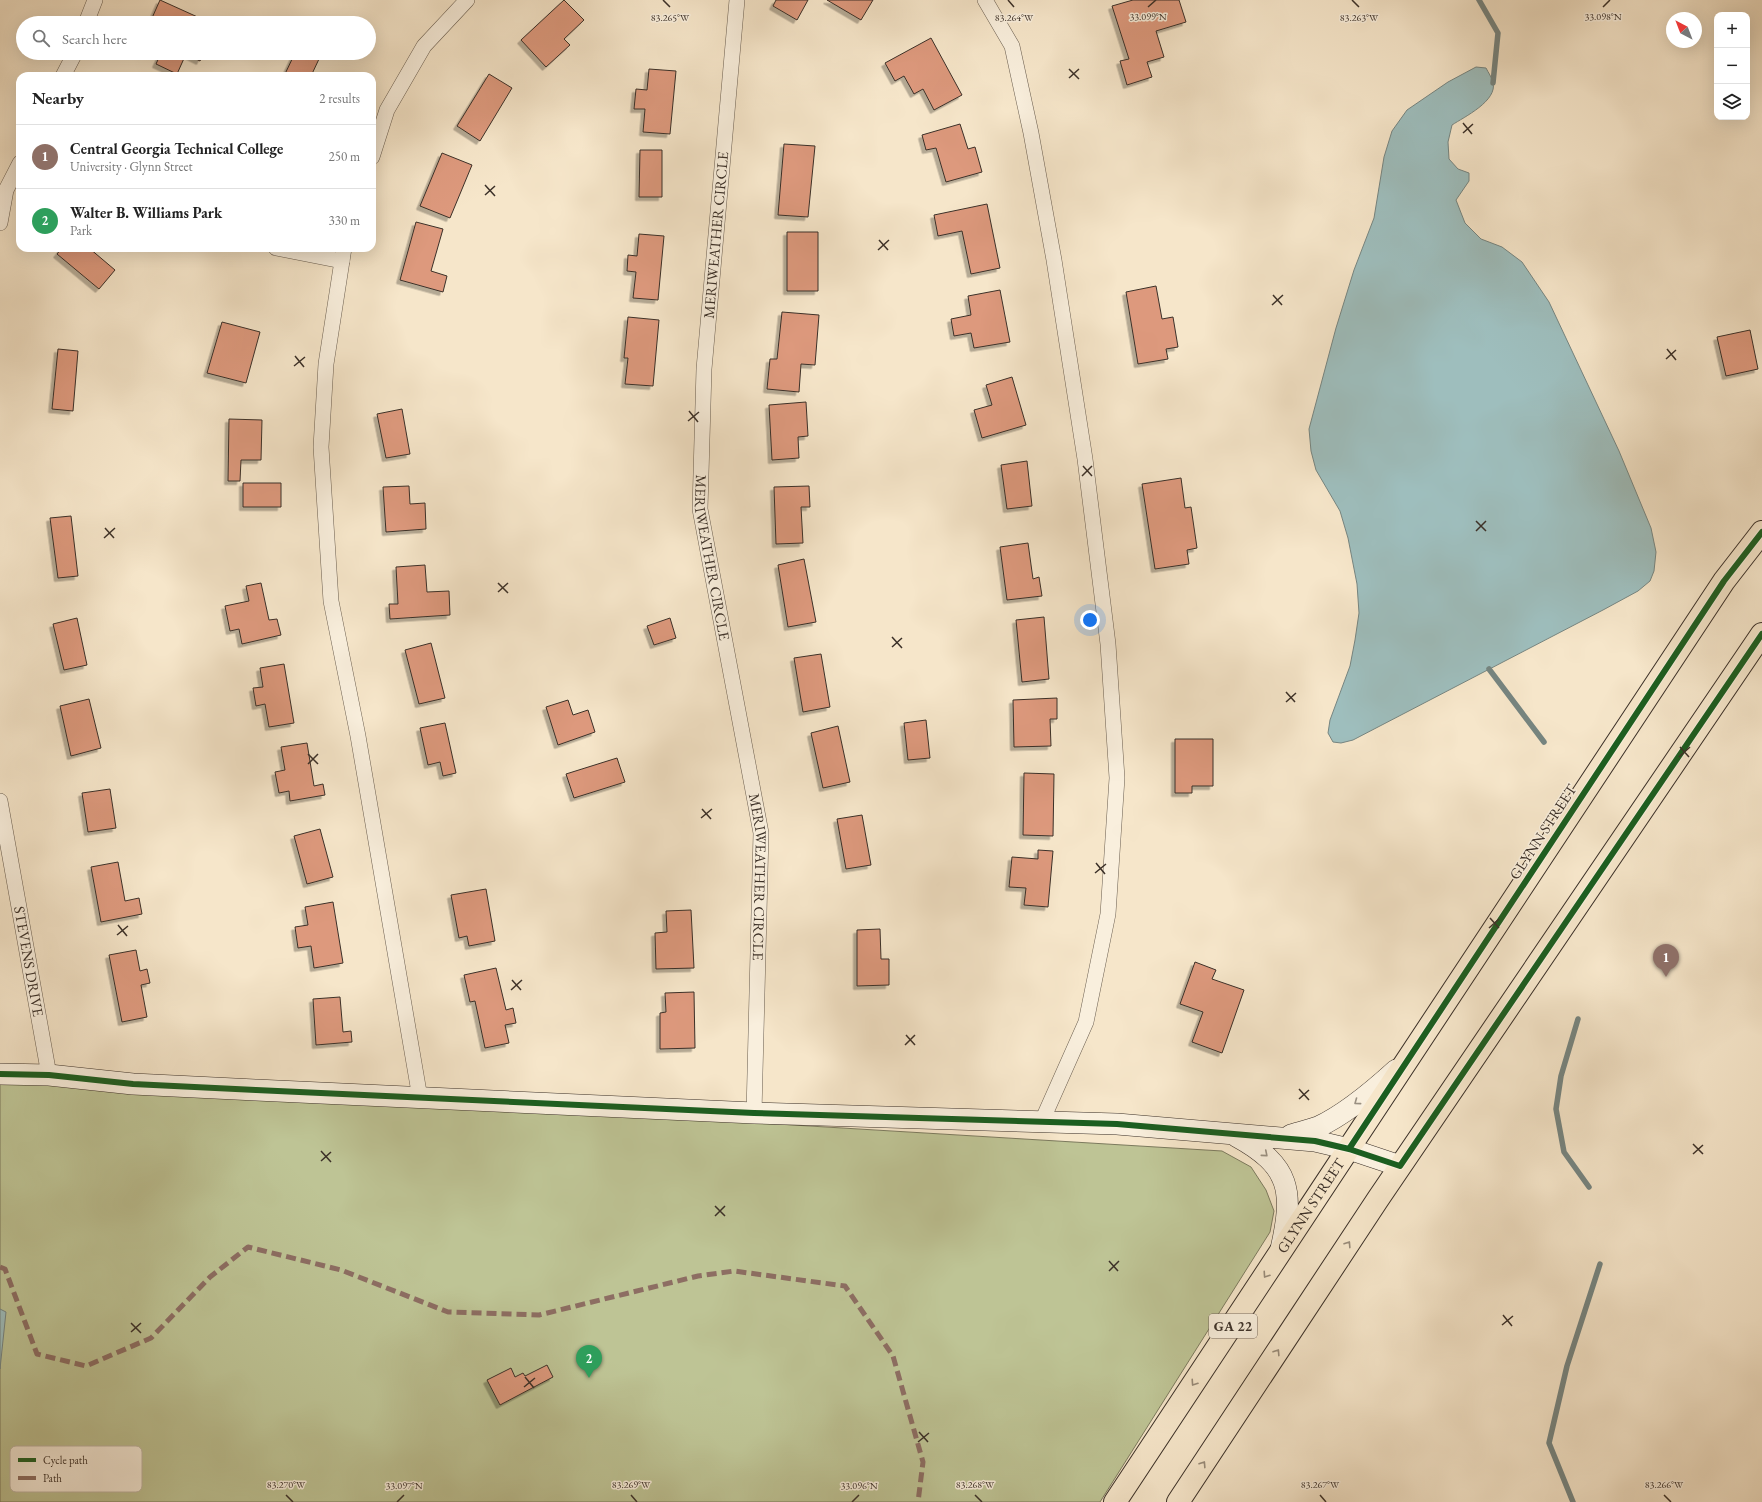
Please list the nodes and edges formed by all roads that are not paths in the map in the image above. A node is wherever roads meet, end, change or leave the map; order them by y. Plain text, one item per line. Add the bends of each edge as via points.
1 (95, 0) edge
2 (467, 0) edge
3 (736, 0) edge
4 (985, 0) edge
5 (89, 16) edge
6 (71, 60) edge
7 (65, 72) edge
8 (376, 144) edge
9 (16, 170) edge
10 (0, 223) edge
11 (321, 252) edge
12 (343, 254) edge
13 (1762, 532) edge
14 (1762, 634) edge
15 (0, 801) edge
16 (1408, 1059) junction
17 (0, 1074) edge
18 (49, 1075) junction
19 (420, 1098) junction
20 (754, 1113) junction
21 (1042, 1122) junction
22 (1232, 1134) junction
23 (1281, 1138) junction
24 (1349, 1149) junction
25 (1400, 1166) junction
26 (1280, 1255) junction
27 (1115, 1502) edge
28 (1178, 1502) edge

1 - 5 street
2 - 8 street via 424,46 387,110
3 - 20 street, MERIWEATHER CIRCLE via 704,369 700,509 761,833
4 - 21 street via 1012,46 1054,260 1085,459 1108,644 1117,778 1108,914 1086,1022
6 - 7 street
9 - 10 street via 6,190
11 - 12 street
12 - 19 street via 326,364 321,447 331,601 358,736
13 - 16 main road, GLYNN STREET / GA 22 via 1719,588
14 - 25 main road
15 - 18 street, STEVENS DRIVE
16 -> 23 main road via 1376,1088 1318,1127
16 - 24 main road, GLYNN STREET / GA 22
17 - 18 main road
18 - 19 main road via 133,1084
19 - 20 main road
20 - 21 main road
21 - 22 main road via 1117,1124
22 - 23 main road
22 -> 26 main road via 1257,1147 1273,1161 1283,1177 1288,1218
23 - 24 main road via 1315,1141
24 - 25 main road
24 - 26 main road, GLYNN STREET / GA 22
28 -> 25 main road
26 -> 27 main road, GLYNN STREET / GA 22

